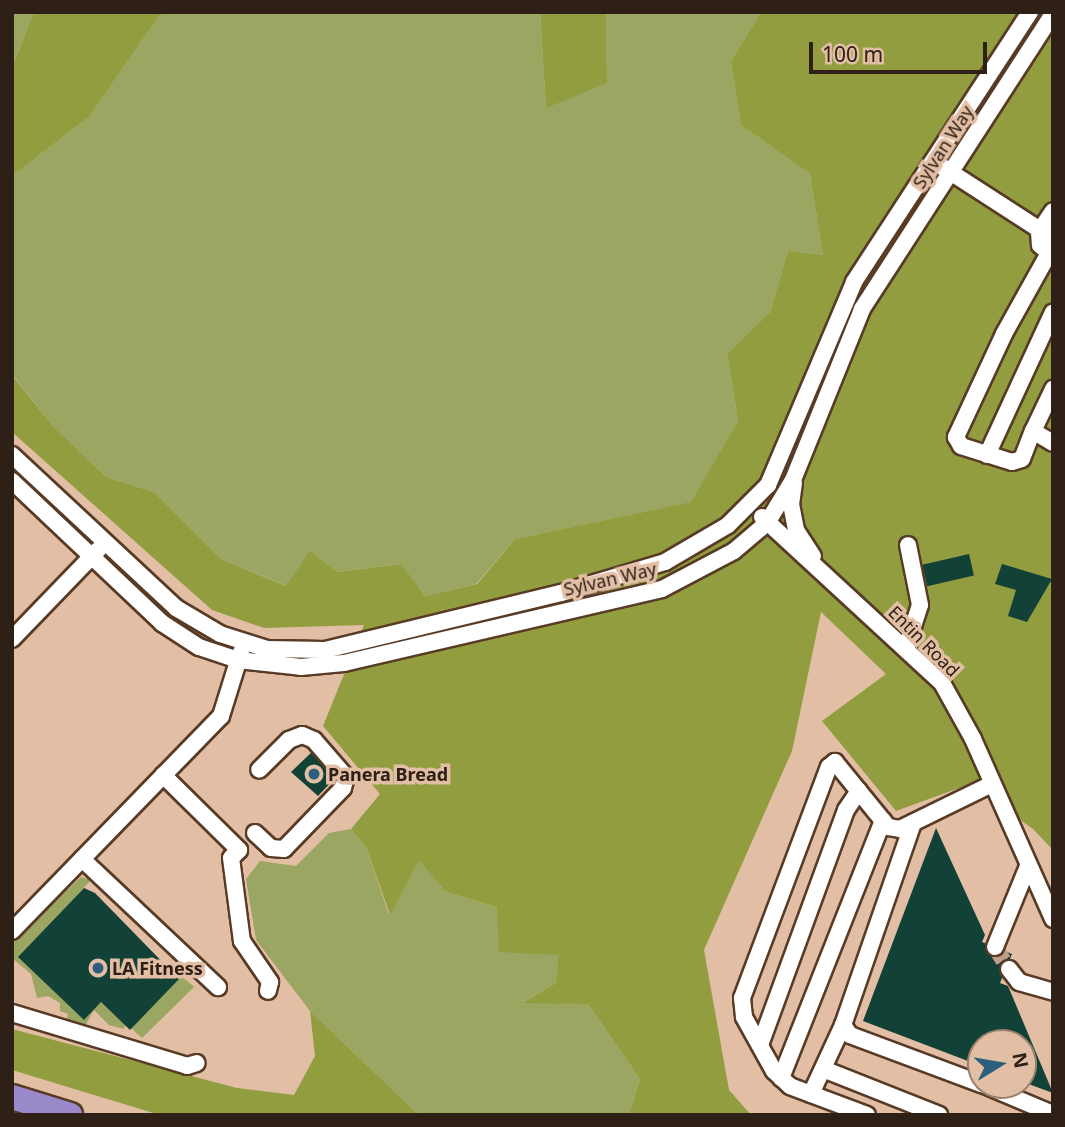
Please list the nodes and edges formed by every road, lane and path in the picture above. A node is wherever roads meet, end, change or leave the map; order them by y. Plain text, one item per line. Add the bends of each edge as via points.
1 (1030, 12) edge
2 (1053, 14) edge
3 (933, 160) junction
4 (949, 172) junction
5 (1053, 211) edge
6 (1039, 232) junction
7 (1051, 251) edge
8 (1053, 312) edge
9 (1053, 389) edge
10 (1032, 432) junction
11 (1053, 443) edge
12 (987, 454) junction
13 (12, 455) edge
14 (798, 468) junction
15 (12, 481) edge
16 (750, 506) junction
17 (767, 523) junction
18 (107, 541) junction
19 (908, 545) dead end
20 (91, 557) junction
21 (823, 573) junction
22 (446, 630) junction
23 (12, 639) edge
24 (243, 643) junction
25 (906, 648) junction
26 (238, 660) junction
27 (259, 770) dead end
28 (163, 775) junction
29 (992, 784) junction
30 (859, 791) junction
31 (883, 821) junction
32 (914, 823) junction
33 (255, 833) dead end
34 (82, 859) junction
35 (1028, 866) junction
36 (1053, 919) edge
37 (12, 931) edge
38 (995, 947) dead end
39 (1009, 969) tunnel mouth
40 (218, 988) dead end
41 (268, 991) dead end
42 (1053, 992) edge
43 (12, 1013) edge
44 (843, 1025) junction
45 (760, 1045) junction
46 (197, 1063) dead end
47 (822, 1069) junction
48 (781, 1077) junction
49 (967, 1078) edge
50 (811, 1094) junction
51 (12, 1097) edge
52 (1018, 1099) edge
53 (1053, 1114) edge
54 (71, 1115) edge
55 (867, 1115) edge
56 (939, 1115) edge

1 - 3 street, Sylvan Way
2 - 4 street, Sylvan Way
3 - 4 street
3 - 16 street, Sylvan Way via 855,282 787,447 768,485
4 - 6 street
4 - 14 street, Sylvan Way via 862,309
5 - 6 street
6 - 7 street via 1049,236
7 - 12 street via 1004,334 956,437 961,446
8 - 12 street
9 - 10 street
10 - 11 street
10 - 12 street via 1017,463
13 - 18 street, Sylvan Way
14 - 17 street, Sylvan Way
14 - 21 street via 792,504 796,530
15 - 20 street, Sylvan Way
16 - 17 street, Entin Road
16 - 22 street, Sylvan Way via 705,541 665,562
17 - 21 street, Entin Road
17 - 22 street, Sylvan Way via 734,551 662,589
18 - 20 street
18 - 24 street, Sylvan Way via 176,608
19 - 25 street via 920,605
20 - 23 street
20 - 26 street, Sylvan Way via 162,623 199,647
21 - 25 street, Entin Road
22 - 24 street, Sylvan Way via 325,650 291,652
22 - 26 street, Sylvan Way via 328,665
24 - 26 street
25 - 29 street, Entin Road via 955,703
26 - 28 street via 221,716
27 - 33 street via 293,737 302,735 314,740 346,777 343,788 309,817 284,849 271,848
28 - 34 street
28 - 41 street via 239,850 231,858 242,941 270,982
29 - 32 street
29 - 35 street, Entin Road
30 - 31 street
30 - 45 street via 846,810
30 - 45 street via 835,762 829,766 742,998 744,1017
31 - 32 street via 900,829
31 - 48 street
32 - 44 street
34 - 37 street
34 - 40 street
35 - 36 street, Entin Road
35 - 38 street
39 - 42 street via 1019,982
43 - 46 street via 187,1066
44 - 47 street
44 - 49 street via 850,1035
45 - 48 street
47 - 50 street
47 - 56 street
48 - 50 street
50 - 55 street
51 - 54 highway
52 - 53 street

